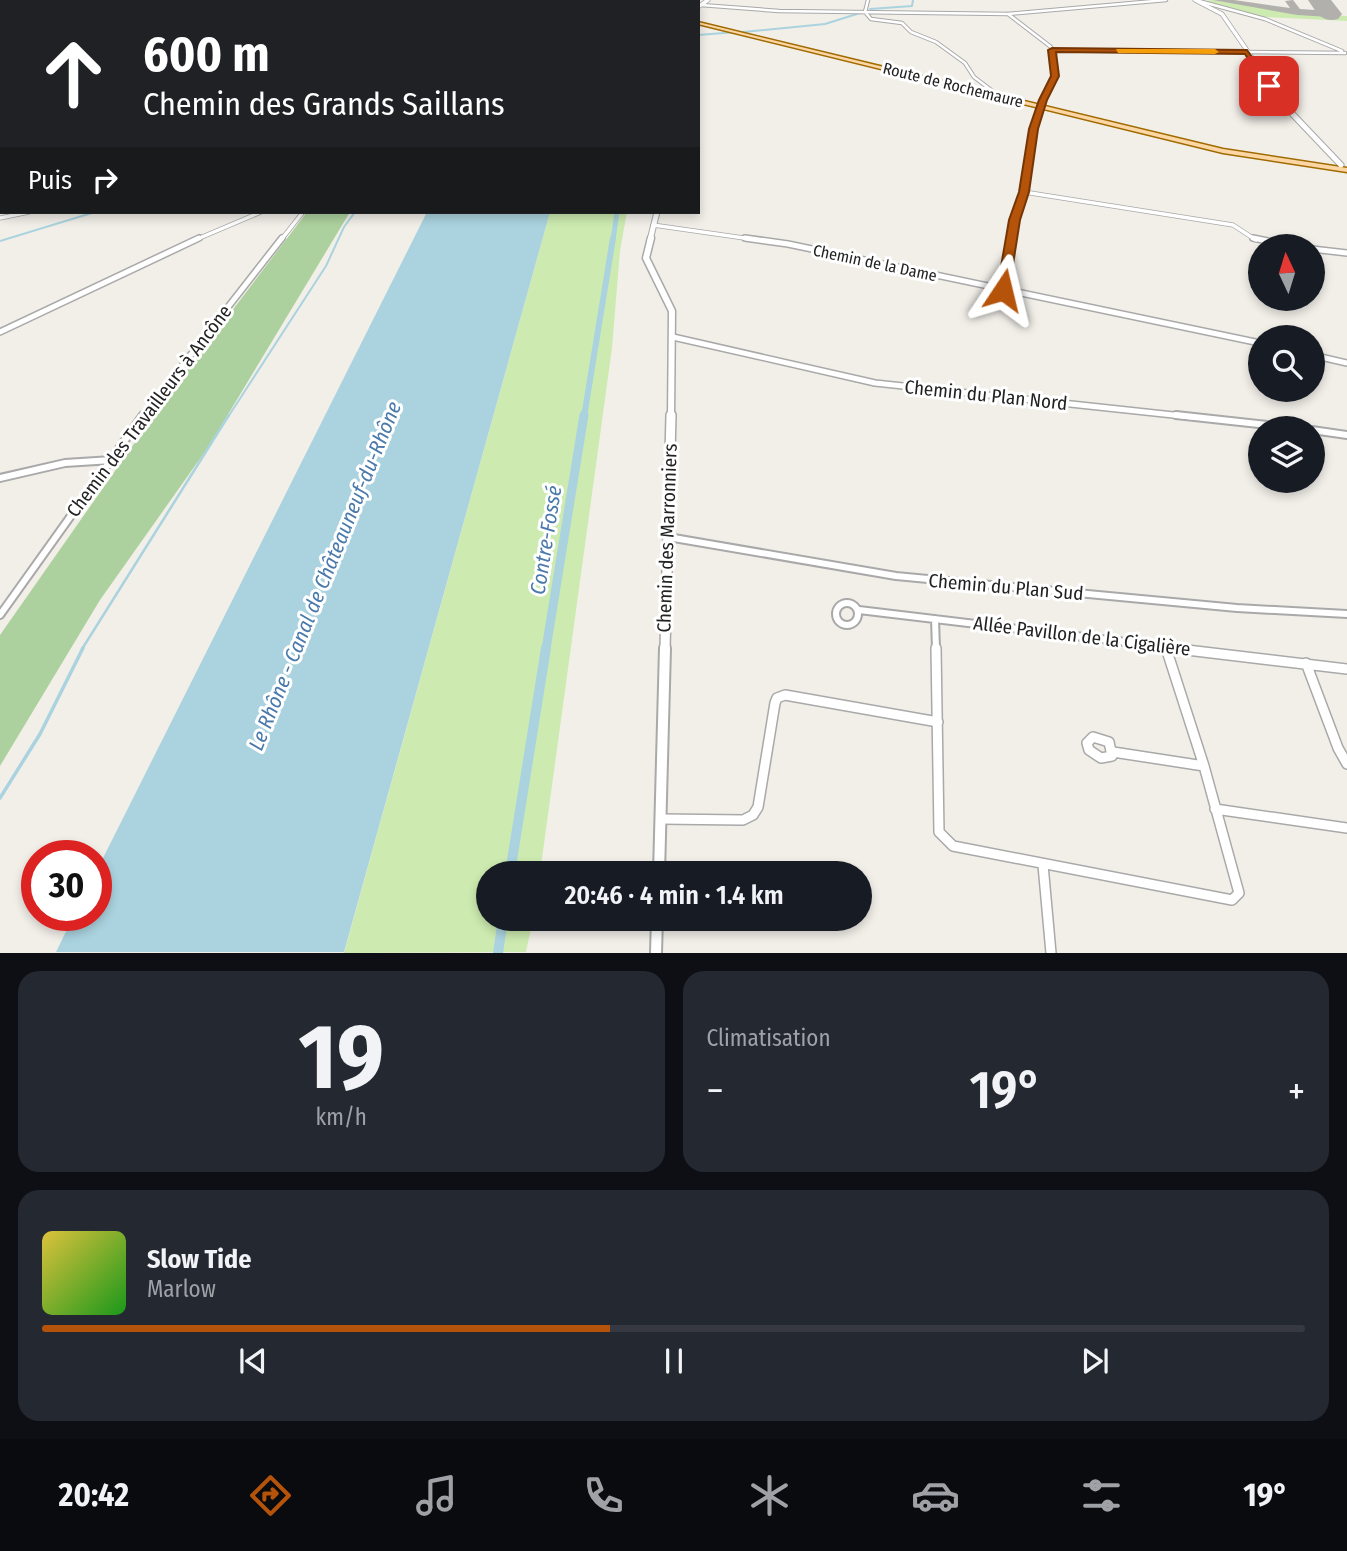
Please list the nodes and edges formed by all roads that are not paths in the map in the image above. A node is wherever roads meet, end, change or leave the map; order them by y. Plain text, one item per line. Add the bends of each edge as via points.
1 (708, 0) edge
2 (868, 0) edge
3 (1166, 0) edge
4 (1197, 1) edge
5 (700, 6) edge
6 (866, 10) junction
7 (1008, 14) junction
8 (700, 23) edge
9 (1052, 50) junction
10 (1247, 52) junction
11 (1346, 53) edge
12 (993, 95) junction
13 (1041, 107) junction
14 (1331, 164) junction
15 (1346, 168) edge
16 (1024, 192) junction
17 (19, 214) edge
18 (255, 214) edge
19 (301, 214) edge
20 (656, 214) edge
21 (0, 218) edge
22 (653, 225) junction
23 (1248, 235) edge
24 (1325, 250) edge
25 (1347, 253) edge
26 (1003, 290) junction
27 (0, 332) edge
28 (673, 337) junction
29 (1248, 341) edge
30 (1325, 358) edge
31 (1347, 363) edge
32 (1248, 423) edge
33 (1325, 432) edge
34 (1347, 435) edge
35 (112, 460) junction
36 (0, 478) edge
37 (668, 537) junction
38 (859, 610) dead end
39 (1347, 614) edge
40 (0, 615) edge
41 (935, 619) junction
42 (1164, 645) junction
43 (1306, 663) junction
44 (1347, 669) edge
45 (938, 722) junction
46 (1113, 752) dead end
47 (1347, 764) edge
48 (1204, 766) junction
49 (1215, 809) junction
50 (661, 819) junction
51 (1347, 828) edge
52 (659, 861) edge
53 (1043, 865) junction
54 (657, 931) edge
55 (656, 953) edge
56 (1051, 953) edge

1 - 5 street
2 - 6 street
3 - 7 street
4 - 10 street via 1222,14
4 - 11 street via 1285,26
5 - 6 street
6 - 7 street
6 - 12 street via 873,20 902,23 941,45 965,63
7 - 9 street
8 - 12 main road, Route de Rochemaure
9 - 10 street
9 - 13 street via 1055,76
10 - 11 street
10 - 14 street
12 - 13 main road, Route de Rochemaure
13 - 14 main road, Route de Rochemaure via 1210,149 1290,163
13 - 16 street via 1031,139
14 - 15 main road, Route de Rochemaure
14 - 15 street
16 - 23 street via 1233,225
16 - 26 street
17 - 21 street
18 - 27 street
19 - 35 street, Chemin des Travailleurs à Ancône via 170,378
20 - 22 street, Chemin des Marronniers
22 - 26 street, Chemin de la Dame via 788,244
22 - 28 street, Chemin des Marronniers via 646,258 672,311
24 - 25 street
26 - 29 street, Chemin de la Dame
28 - 32 street, Chemin du Plan Nord via 875,383
28 - 37 street, Chemin des Marronniers
30 - 31 street
33 - 34 street
35 - 36 street via 65,463
35 - 40 street, Chemin des Travailleurs à Ancône
37 - 39 street, Chemin du Plan Sud via 896,576
37 - 50 street, Chemin des Marronniers
38 - 41 street, Allée Pavillon de la Cigalière
41 - 42 street, Allée Pavillon de la Cigalière
41 - 45 street
42 - 43 street, Allée Pavillon de la Cigalière
42 - 48 street
43 - 44 street, Allée Pavillon de la Cigalière
43 - 47 street
45 - 50 street via 785,695 775,703 753,815 743,820
45 - 53 street via 939,832 953,846
46 - 48 street
48 - 49 street
49 - 51 street
49 - 53 street via 1239,893 1232,900
50 - 52 street, Chemin des Marronniers
53 - 56 street
54 - 55 street

